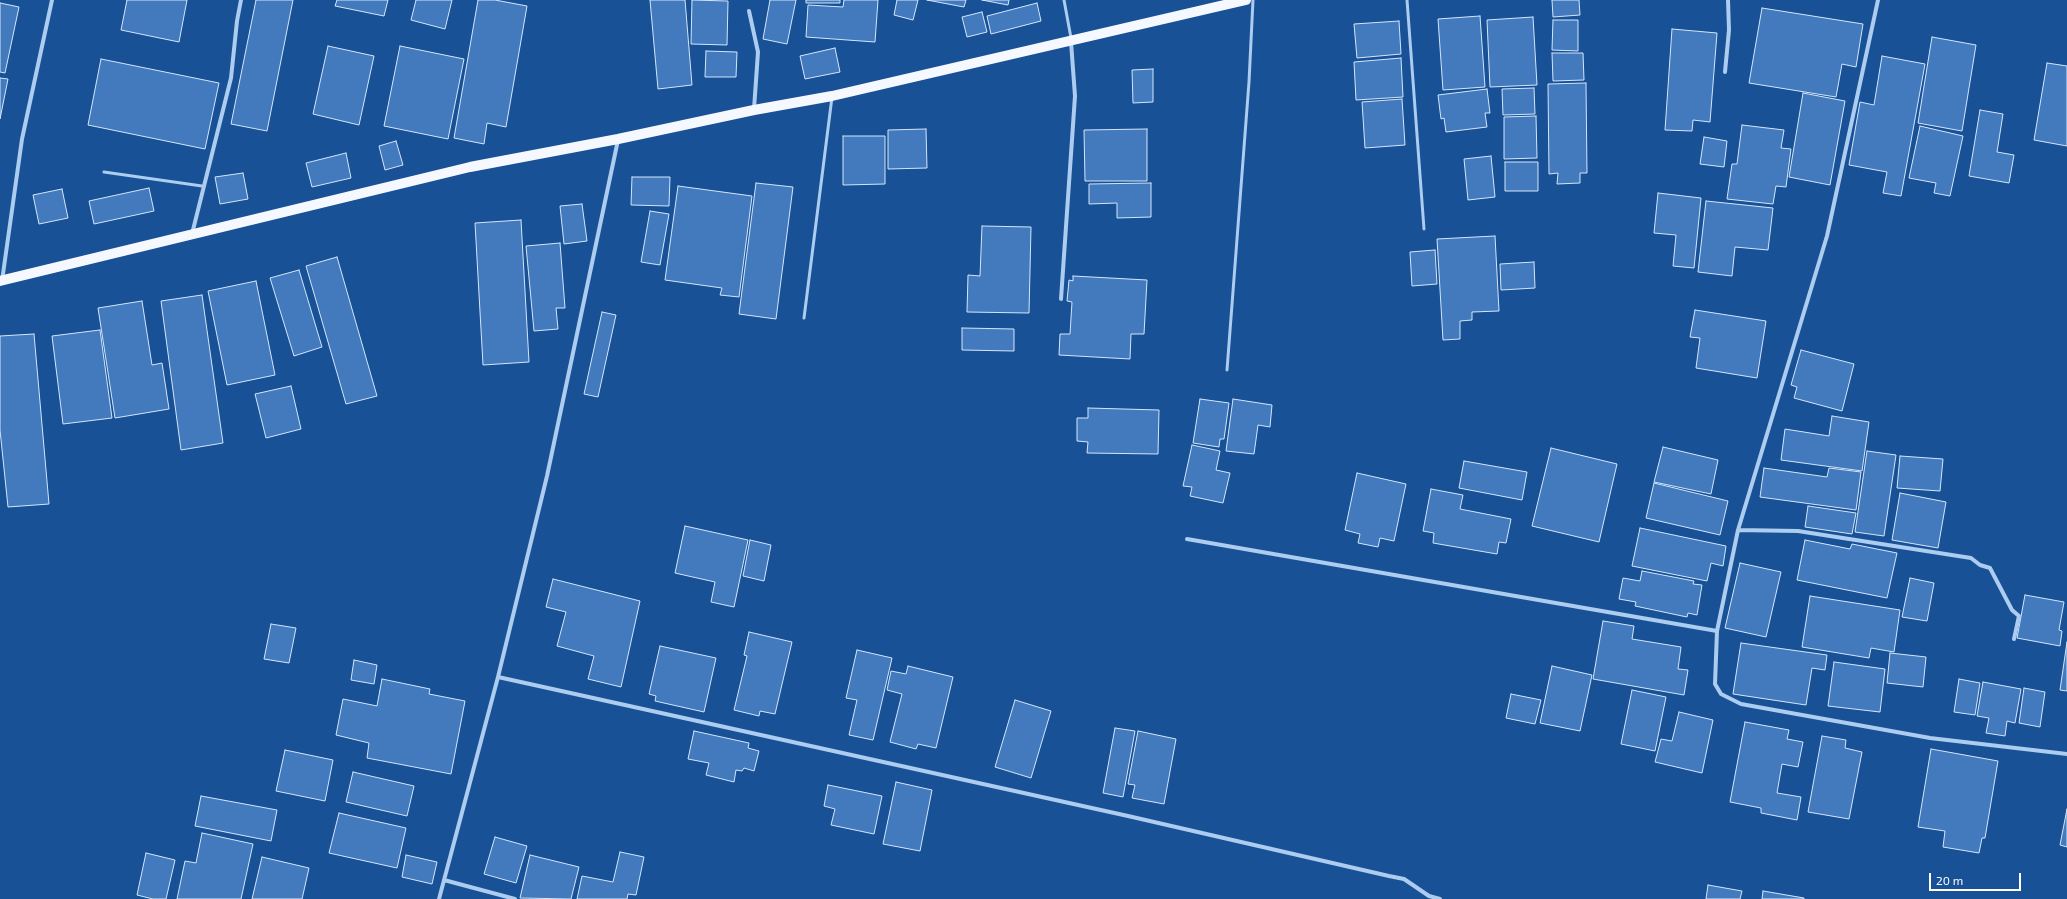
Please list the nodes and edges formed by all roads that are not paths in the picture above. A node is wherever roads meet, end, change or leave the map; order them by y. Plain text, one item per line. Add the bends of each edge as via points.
1 (52, 0) edge
2 (241, 0) edge
3 (1064, 0) edge
4 (1246, 0) edge
5 (1253, 0) edge
6 (1407, 0) edge
7 (1728, 0) edge
8 (1878, 0) edge
9 (749, 11) dead end
10 (1071, 40) junction
11 (1725, 72) dead end
12 (832, 96) junction
13 (754, 110) junction
14 (618, 139) junction
15 (104, 172) dead end
16 (202, 186) junction
17 (1424, 229) dead end
18 (191, 236) junction
19 (1, 281) edge
20 (1061, 299) dead end
21 (804, 318) dead end
22 (1227, 370) dead end
23 (1738, 530) junction
24 (1187, 539) dead end
25 (1717, 631) junction
26 (2014, 639) dead end
27 (498, 677) junction
28 (2067, 754) edge
29 (444, 880) junction
30 (439, 899) edge
31 (515, 899) edge
32 (1440, 899) edge

1 - 19 street via 22,140
2 - 16 street via 231,78
3 - 10 lane
4 - 10 main road
5 - 22 lane
6 - 17 lane
7 - 11 street via 1729,30
8 - 23 street via 1826,236
9 - 13 street via 758,52
10 - 12 main road
10 - 20 street via 1075,96
12 - 13 main road
12 - 21 lane
13 - 14 main road
14 - 18 main road via 470,167
14 - 27 street via 547,476
15 - 16 lane
16 - 18 street
18 - 19 main road
23 - 25 street
23 - 26 street via 1798,531 1971,558 1980,565 1990,568 2012,610 2019,616
24 - 25 street
25 - 28 street via 1715,684 1721,694 1740,704 1930,738
27 - 29 street
27 - 32 street via 1404,879 1429,896
29 - 30 street
29 - 31 street

